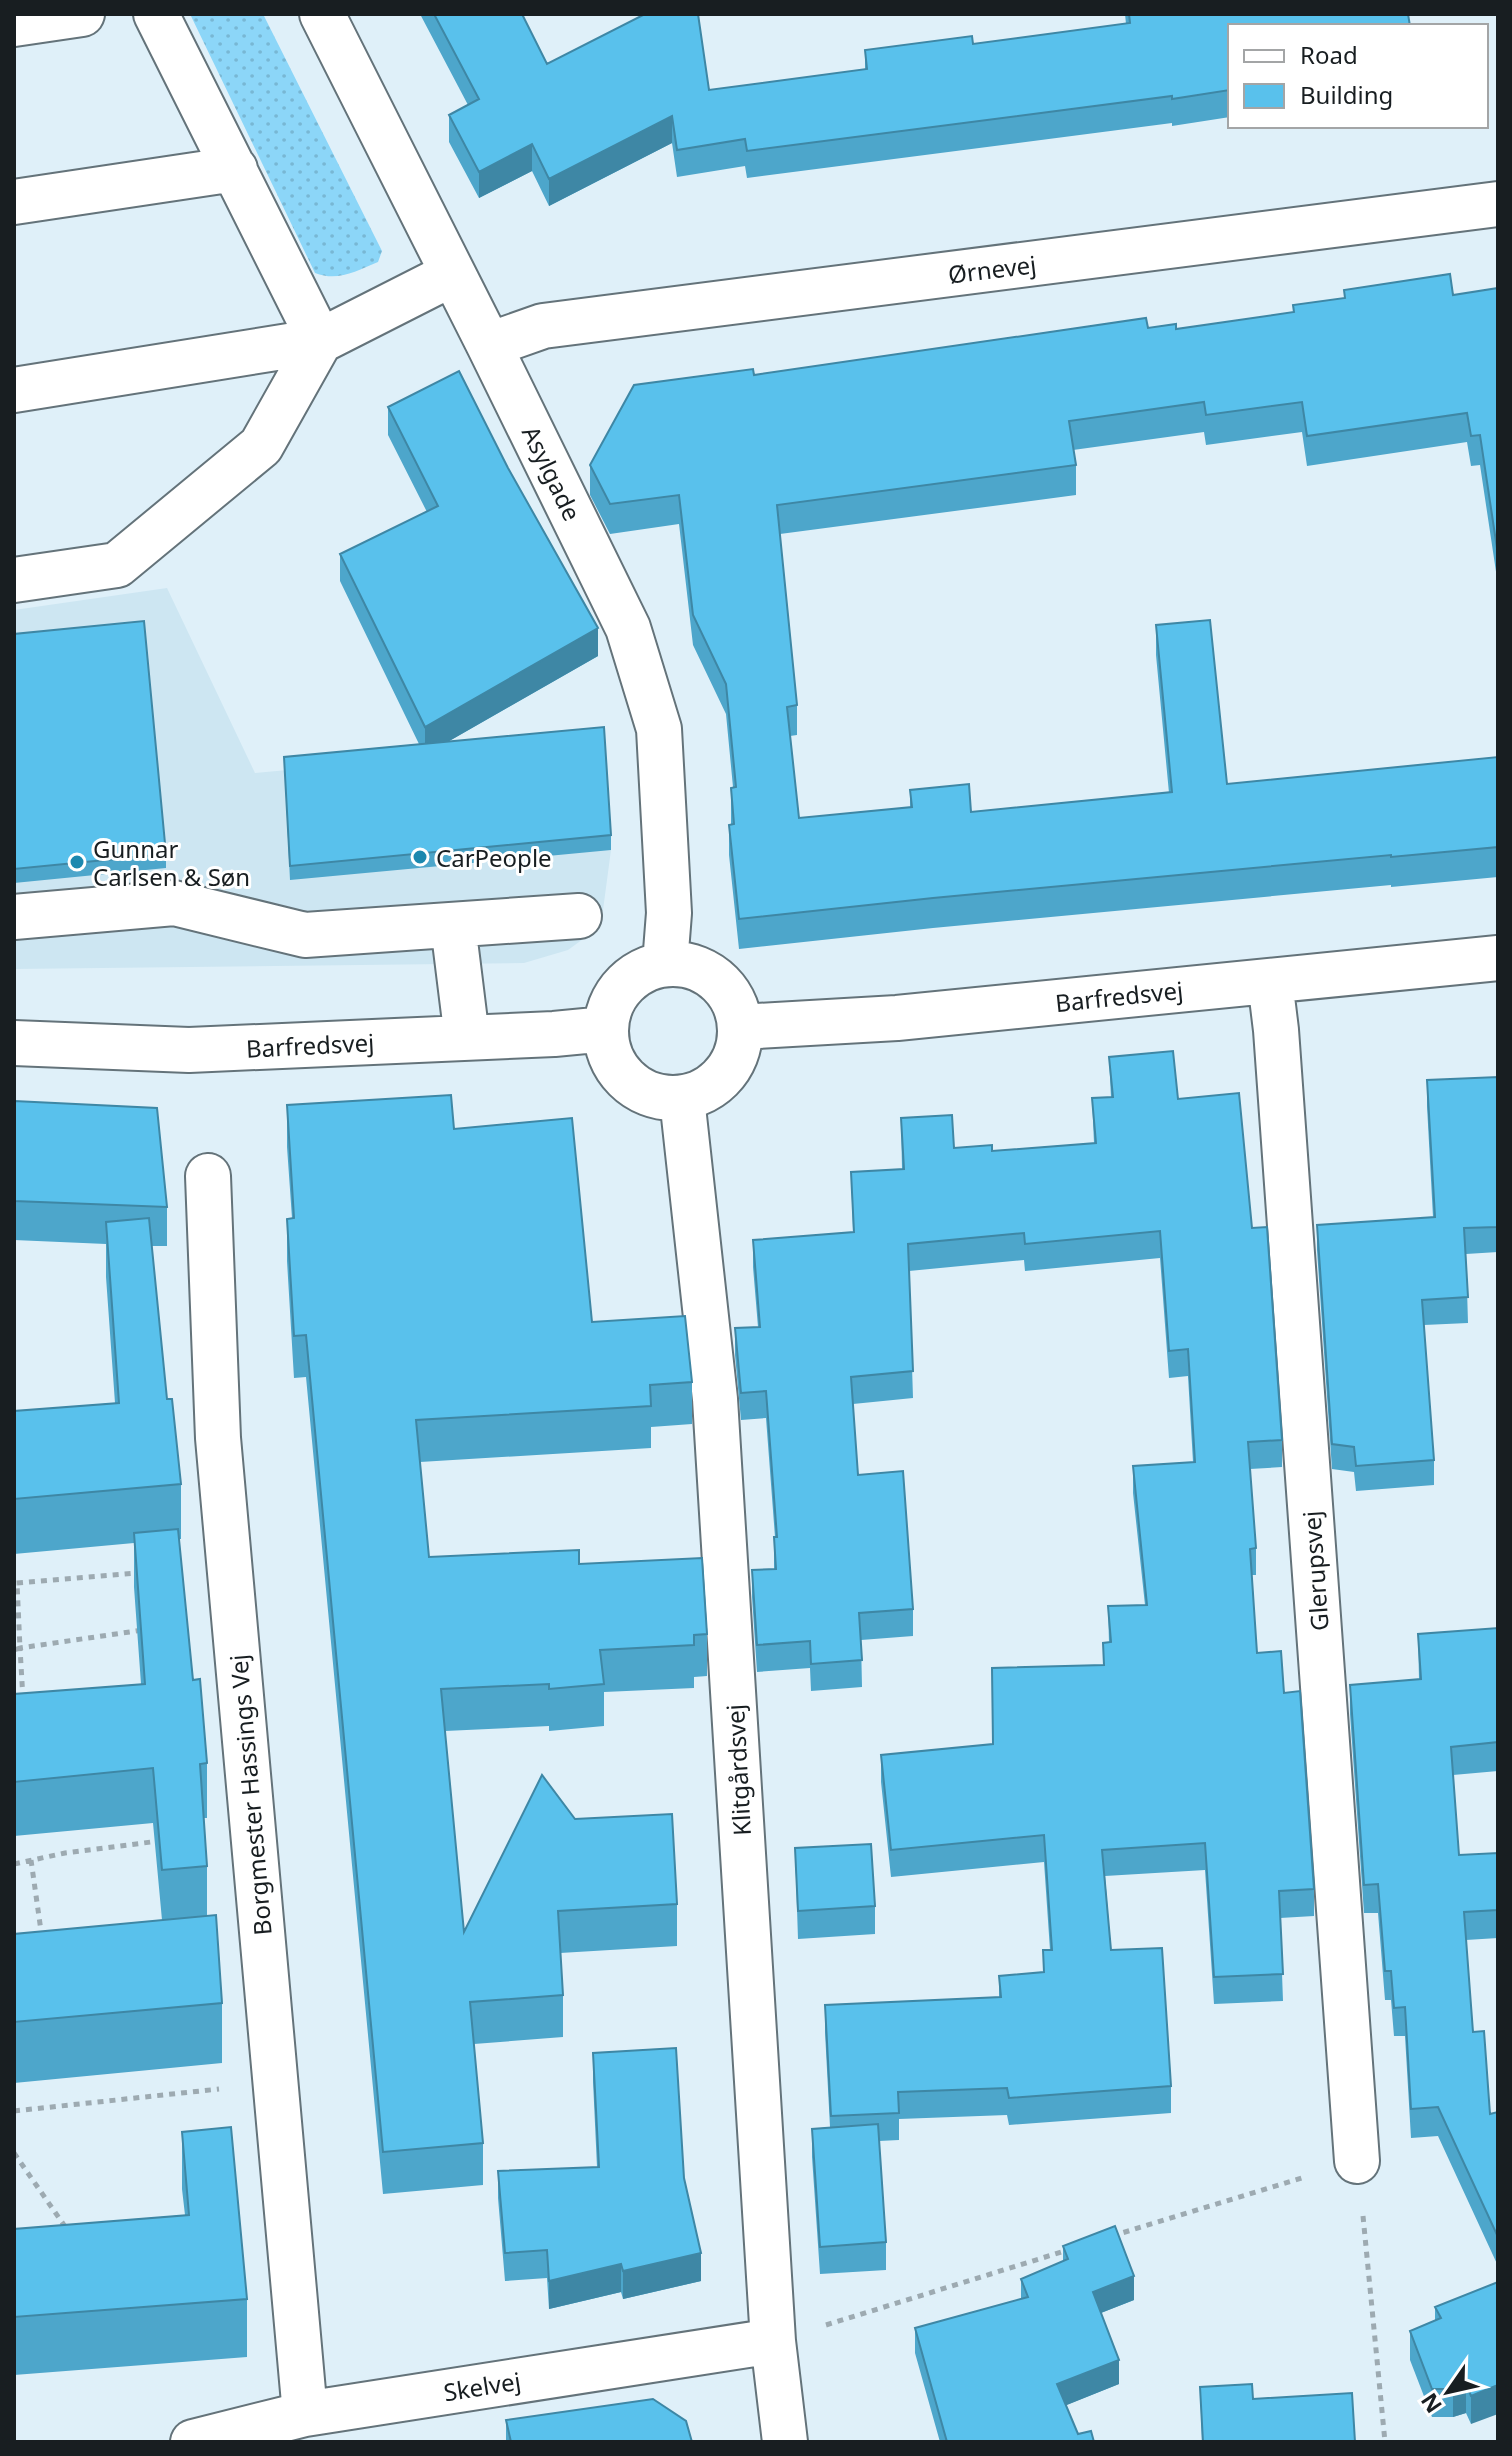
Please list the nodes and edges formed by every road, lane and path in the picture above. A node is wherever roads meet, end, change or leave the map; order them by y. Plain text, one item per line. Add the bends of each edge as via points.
1 (82, 14) edge
2 (156, 14) edge
3 (322, 14) edge
4 (14, 24) edge
5 (235, 169) junction
6 (14, 202) edge
7 (1498, 204) edge
8 (452, 274) junction
9 (320, 341) junction
10 (489, 345) junction
11 (14, 390) edge
12 (14, 580) edge
13 (579, 916) dead end
14 (14, 917) edge
15 (453, 925) junction
16 (1498, 958) edge
17 (665, 964) junction
18 (1270, 981) junction
19 (740, 1027) junction
20 (606, 1029) junction
21 (467, 1038) junction
22 (14, 1043) edge
23 (682, 1098) junction
24 (208, 1176) dead end
25 (139, 1573) edge
26 (16, 1583) edge
27 (233, 1616) junction
28 (17, 1649) edge
29 (24, 1705) edge
30 (252, 1829) junction
31 (31, 1860) junction
32 (14, 1864) edge
33 (43, 1948) edge
34 (275, 2084) junction
35 (14, 2111) edge
36 (14, 2153) edge
37 (1357, 2161) junction
38 (73, 2239) edge
39 (1102, 2240) edge
40 (1072, 2249) edge
41 (773, 2341) junction
42 (305, 2414) junction
43 (193, 2442) edge
44 (785, 2442) edge
45 (1385, 2442) edge

1 - 4 street
2 - 5 street
3 - 8 street, Asylgade
5 - 6 street
5 - 9 street
7 - 10 street, Ørnevej via 543,326
8 - 9 street
8 - 10 street, Asylgade
9 - 11 street
9 - 12 street via 261,446 117,565
10 - 17 street, Asylgade via 628,628 659,729 669,913
13 - 15 street
14 - 15 street via 174,903 305,935
15 - 21 street
16 - 18 street, Barfredsvej
17 - 19 street via 687,965 725,987
17 - 20 street via 631,979 617,993
18 - 19 street, Barfredsvej via 897,1018
18 - 37 street, Glerupsvej
19 - 23 street via 732,1066 701,1093
20 - 21 street, Barfredsvej
20 - 23 street via 609,1052 637,1088 659,1097
21 - 22 street, Barfredsvej via 189,1050
23 - 41 street, Klitgårdsvej via 715,1399
24 - 27 street, Borgmester Hassings Vej via 218,1438
25 - 26 path
26 - 28 path
27 - 28 path
27 - 30 street, Borgmester Hassings Vej
28 - 29 path
30 - 31 path
30 - 34 street, Borgmester Hassings Vej
31 - 32 path
31 - 33 path
34 - 35 path
34 - 42 street, Borgmester Hassings Vej
36 - 38 path
37 - 39 path
37 - 45 path
40 - 41 path
41 - 42 street, Skelvej
41 - 44 street, Klitgårdsvej
42 - 43 street, Skelvej

